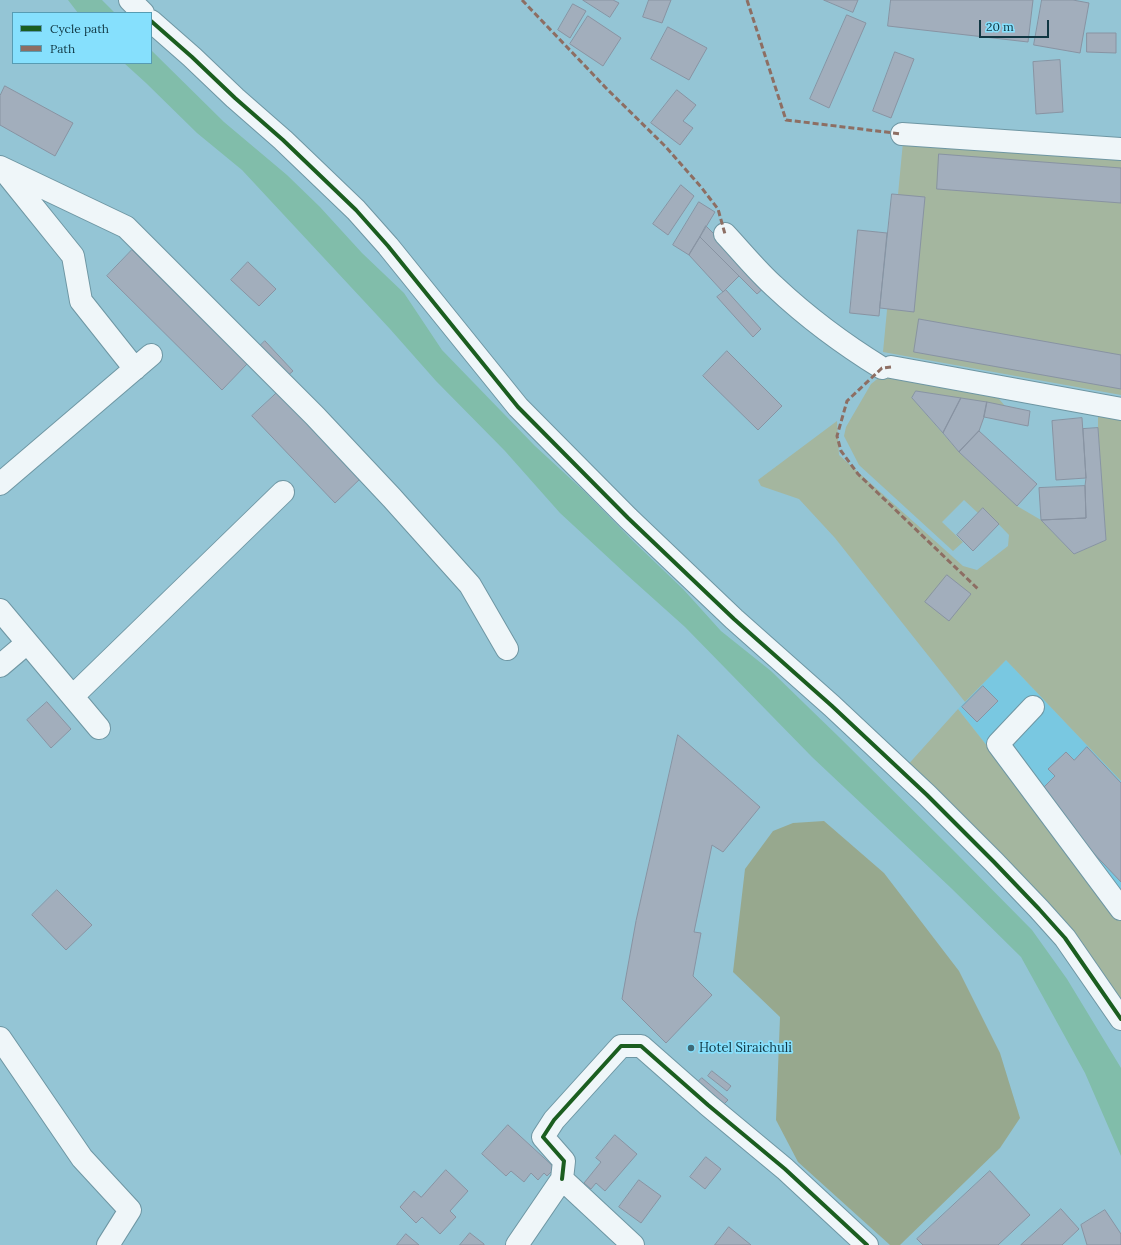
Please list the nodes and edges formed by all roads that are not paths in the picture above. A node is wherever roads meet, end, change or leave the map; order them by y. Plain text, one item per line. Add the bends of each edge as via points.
1 (130, 0) edge
2 (142, 12) edge
3 (152, 22) edge
4 (902, 134) dead end
5 (1121, 149) edge
6 (2, 168) edge
7 (725, 234) dead end
8 (1121, 409) edge
9 (0, 484) edge
10 (283, 492) dead end
11 (0, 610) edge
12 (27, 643) junction
13 (507, 649) dead end
14 (0, 666) edge
15 (73, 696) junction
16 (1033, 707) dead end
17 (99, 728) dead end
18 (1121, 909) edge
19 (1121, 1019) edge
20 (0, 1038) edge
21 (562, 1179) junction
22 (108, 1245) edge
23 (517, 1245) edge
24 (632, 1245) edge
25 (867, 1245) edge

1 - 2 street
3 - 19 street via 356,210 518,407 628,518 734,619 838,711 994,862 1065,938
4 - 5 street
6 - 9 street via 73,256 81,301 143,362
6 - 13 street via 126,227 315,416 392,498 470,585
7 - 8 street via 774,286 812,320 856,352 886,367
10 - 15 street
11 - 12 street
12 - 14 street
12 - 15 street
15 - 17 street
16 - 18 street via 998,744
20 - 22 street via 82,1158 130,1210
21 - 23 street
21 - 24 street
21 - 25 street via 564,1161 543,1137 554,1120 621,1046 641,1046 785,1169

